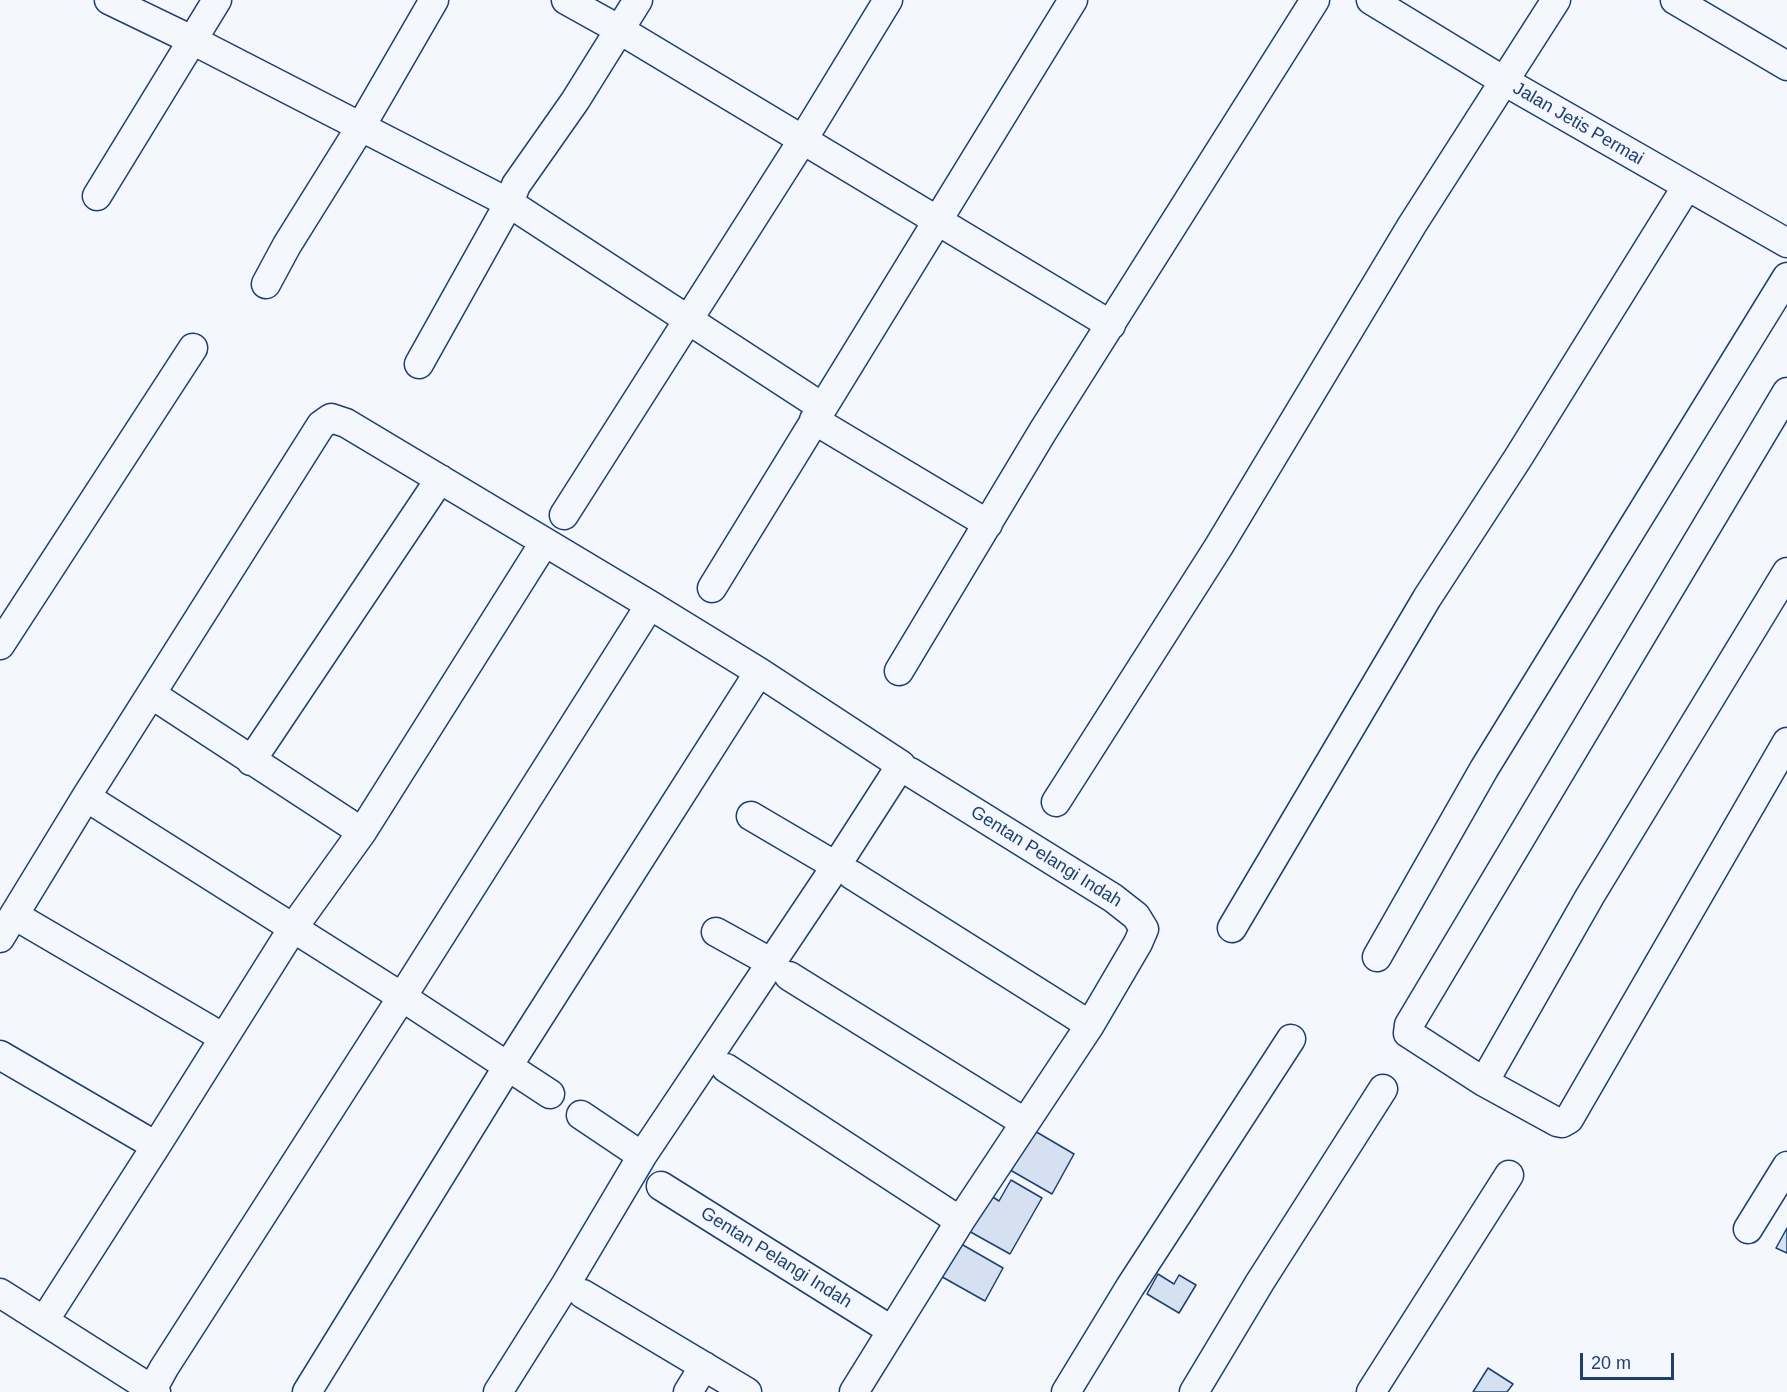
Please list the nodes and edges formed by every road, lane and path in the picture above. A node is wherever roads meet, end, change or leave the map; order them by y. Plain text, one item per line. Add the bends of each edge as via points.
1 (109, 0) edge
2 (218, 0) edge
3 (434, 0) edge
4 (566, 0) edge
5 (638, 0) edge
6 (888, 0) edge
7 (1073, 0) edge
8 (1315, 0) edge
9 (1371, 0) edge
10 (1556, 0) edge
11 (1675, 0) edge
12 (620, 30) junction
13 (194, 41) junction
14 (1787, 66) edge
15 (1504, 81) junction
16 (360, 128) junction
17 (802, 141) junction
18 (1687, 186) junction
19 (97, 196) dead end
20 (509, 203) junction
21 (938, 220) junction
22 (1787, 243) edge
23 (1787, 277) edge
24 (266, 284) dead end
25 (688, 320) junction
26 (1111, 325) junction
27 (193, 348) dead end
28 (420, 364) dead end
29 (1787, 392) edge
30 (818, 413) junction
31 (440, 479) junction
32 (564, 515) dead end
33 (988, 524) junction
34 (544, 543) junction
35 (1787, 572) edge
36 (712, 588) dead end
37 (650, 605) junction
38 (0, 645) edge
39 (899, 671) dead end
40 (759, 672) junction
41 (151, 694) junction
42 (1787, 742) edge
43 (251, 761) junction
44 (910, 772) dead end
45 (86, 796) junction
46 (1056, 802) dead end
47 (751, 816) dead end
48 (362, 832) junction
49 (844, 871) junction
50 (7, 927) edge
51 (292, 927) junction
52 (1232, 928) dead end
53 (716, 932) dead end
54 (1377, 957) dead end
55 (780, 970) junction
56 (402, 997) junction
57 (1090, 1025) junction
58 (224, 1038) junction
59 (1292, 1039) dead end
60 (0, 1055) edge
61 (508, 1066) junction
62 (726, 1068) dead end
63 (1484, 1082) junction
64 (1383, 1089) dead end
65 (550, 1094) dead end
66 (580, 1115) dead end
67 (1024, 1122) junction
68 (156, 1146) junction
69 (642, 1156) junction
70 (1787, 1166) edge
71 (1509, 1175) dead end
72 (662, 1186) dead end
73 (960, 1221) junction
74 (1748, 1229) dead end
75 (0, 1293) edge
76 (583, 1293) dead end
77 (44, 1321) junction
78 (891, 1330) junction
79 (704, 1366) junction
80 (154, 1391) edge
81 (307, 1392) edge
82 (498, 1392) edge
83 (688, 1392) edge
84 (747, 1392) edge
85 (854, 1392) edge
86 (1066, 1392) edge
87 (1194, 1392) edge
88 (1371, 1392) edge

1 - 13 street
2 - 13 street
3 - 16 street
4 - 12 street
5 - 12 street
6 - 17 street
7 - 21 street
8 - 26 street
9 - 15 street, Jalan Jetis Permai
10 - 15 street
11 - 14 street
12 - 17 street
12 - 20 street via 516,186
13 - 16 street
13 - 19 street
15 - 18 street, Jalan Jetis Permai
15 - 46 street via 1412,225 1219,546
16 - 20 street
16 - 24 street
17 - 21 street
17 - 25 street
18 - 22 street, Jalan Jetis Permai
18 - 52 street via 1427,598
20 - 25 street
20 - 28 street
21 - 26 street
21 - 30 street
23 - 54 street via 1484,769
25 - 30 street
25 - 32 street
26 - 33 street
27 - 38 street
29 - 63 street via 1409,1025 1408,1033
30 - 33 street
30 - 36 street
31 - 34 street
31 - 41 street via 338,419 324,421
31 - 43 street
33 - 39 street
34 - 37 street
34 - 48 street
35 - 63 street via 1596,886
37 - 40 street
37 - 56 street
40 - 49 street via 901,765
40 - 61 street
41 - 43 street
41 - 45 street
42 - 63 street via 1569,1119 1557,1122
43 - 48 street
44 - 57 street, Gentan Pelangi Indah via 1136,916 1144,929
45 - 50 street
45 - 51 street
47 - 49 street
48 - 51 street
49 - 55 street
49 - 57 street
50 - 58 street
51 - 56 street
51 - 58 street
53 - 55 street
55 - 67 street
55 - 69 street
56 - 61 street
56 - 80 street via 164,1368
57 - 67 street, Gentan Pelangi Indah
58 - 68 street
59 - 86 street
60 - 68 street
61 - 65 street
61 - 81 street
62 - 73 street
64 - 87 street
66 - 69 street
67 - 73 street, Gentan Pelangi Indah
68 - 77 street
69 - 82 street
70 - 74 street
71 - 88 street
72 - 78 street, Gentan Pelangi Indah
73 - 78 street, Gentan Pelangi Indah
75 - 77 street
76 - 79 street
77 - 80 street
78 - 85 street, Gentan Pelangi Indah
79 - 83 street
79 - 84 street

